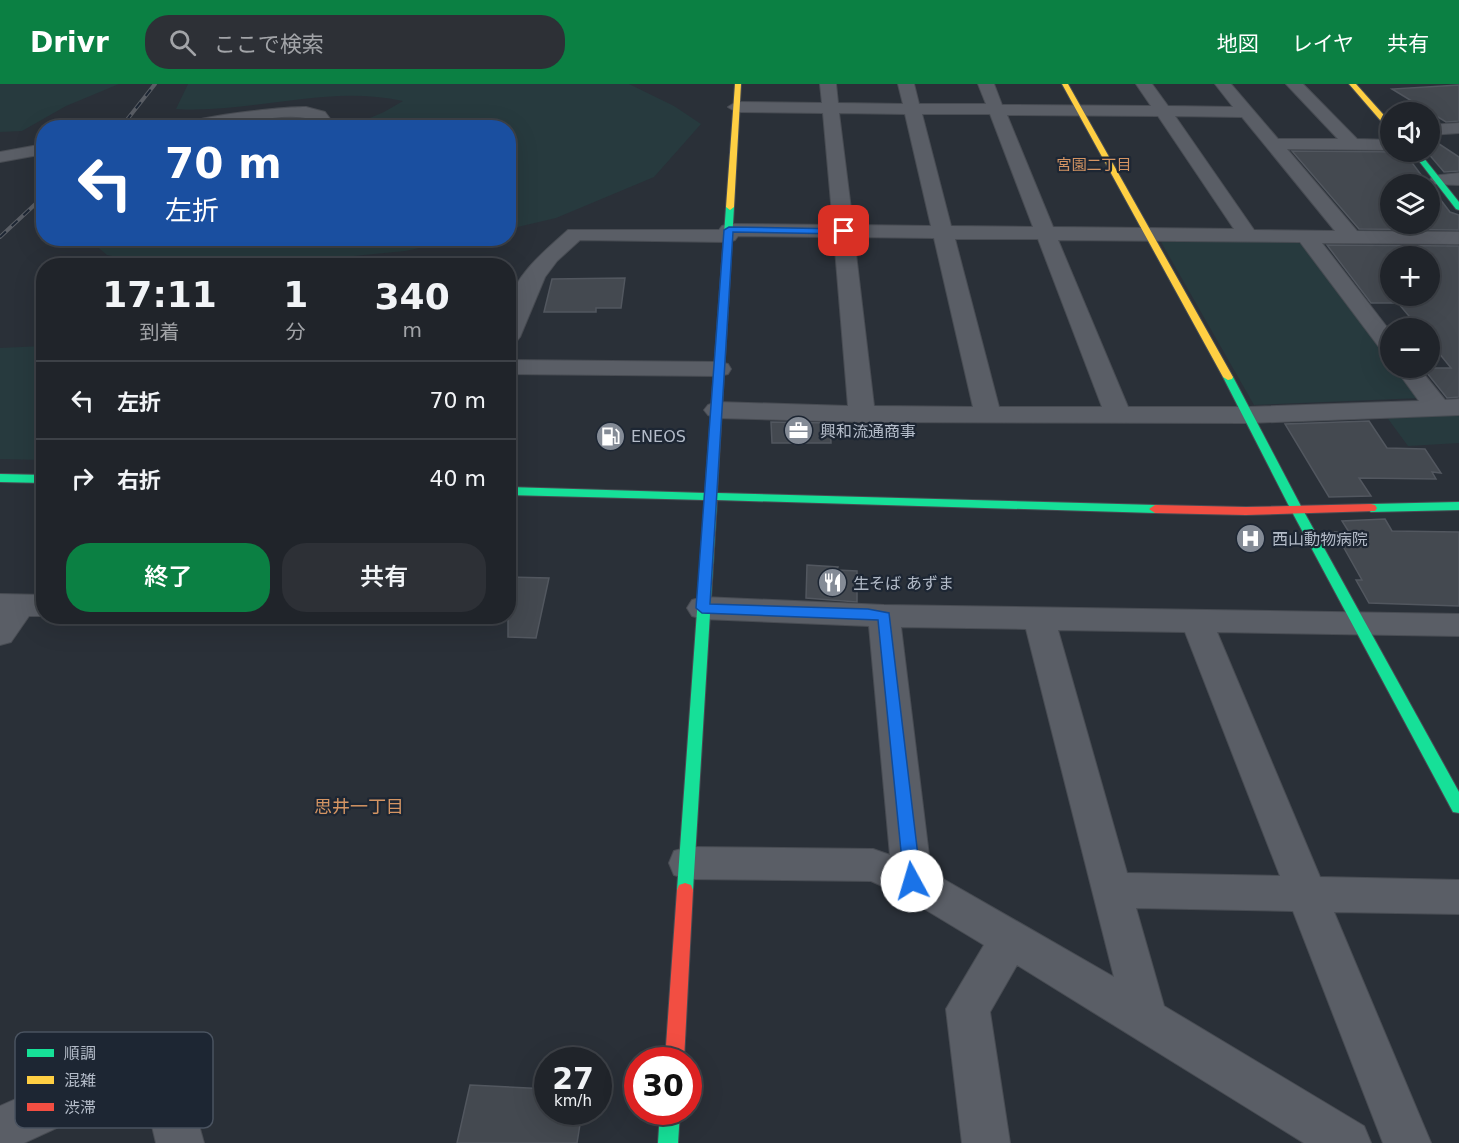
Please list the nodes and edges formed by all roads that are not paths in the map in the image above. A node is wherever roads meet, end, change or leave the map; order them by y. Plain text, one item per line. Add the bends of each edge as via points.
1 (738, 84) edge
2 (828, 84) edge
3 (906, 84) edge
4 (986, 84) edge
5 (1065, 84) edge
6 (1144, 84) edge
7 (1223, 84) edge
8 (1294, 84) edge
9 (1352, 84) edge
10 (736, 107) junction
11 (830, 108) junction
12 (912, 109) junction
13 (995, 109) junction
14 (1079, 110) junction
15 (1162, 111) junction
16 (1246, 112) junction
17 (1380, 115) edge
18 (235, 120) edge
19 (324, 120) edge
20 (1459, 128) edge
21 (1440, 129) edge
22 (1276, 144) junction
23 (1353, 145) junction
24 (1380, 145) edge
25 (36, 150) edge
26 (0, 157) edge
27 (1424, 162) edge
28 (1434, 174) edge
29 (1459, 179) edge
30 (1440, 180) edge
31 (1440, 181) edge
32 (1459, 207) edge
33 (844, 231) junction
34 (943, 232) junction
35 (728, 233) junction
36 (1045, 234) junction
37 (1147, 235) junction
38 (1306, 236) junction
39 (1250, 237) junction
40 (1352, 238) junction
41 (1459, 238) edge
42 (516, 315) edge
43 (1380, 333) edge
44 (516, 367) edge
45 (719, 369) junction
46 (1418, 378) edge
47 (1448, 407) edge
48 (717, 410) junction
49 (862, 414) junction
50 (988, 414) junction
51 (1118, 415) junction
52 (1249, 415) junction
53 (0, 478) edge
54 (36, 479) edge
55 (516, 491) edge
56 (711, 495) junction
57 (1459, 506) edge
58 (1297, 510) junction
59 (22, 605) edge
60 (702, 608) junction
61 (884, 616) junction
62 (1039, 619) junction
63 (1197, 621) junction
64 (1359, 624) junction
65 (1459, 625) edge
66 (0, 634) edge
67 (1459, 807) edge
68 (688, 863) junction
69 (912, 881) junction
70 (1110, 890) junction
71 (1309, 894) junction
72 (1459, 897) edge
73 (1010, 940) junction
74 (1146, 1019) junction
75 (675, 1047) edge
76 (15, 1123) edge
77 (669, 1125) edge
78 (176, 1128) edge
79 (0, 1130) edge
80 (180, 1143) edge
81 (668, 1143) edge
82 (986, 1143) edge
83 (1347, 1143) edge
84 (1407, 1143) edge

1 - 10 street
2 - 11 street
3 - 12 street
4 - 13 street
5 - 14 street
6 - 15 street
7 - 16 street
8 - 23 street
9 - 17 street
10 - 11 street
10 - 35 street
11 - 12 street
11 - 33 street
12 - 13 street
12 - 34 street
13 - 14 street
13 - 36 street
14 - 15 street
14 - 37 street
15 - 16 street
15 - 39 street
16 - 22 street
18 - 19 street via 308,113
20 - 21 street
22 - 23 street
22 - 40 street
23 - 24 street
25 - 26 street
27 - 28 street
29 - 30 street
31 - 32 street
33 - 34 street
33 - 35 street
33 - 49 street
34 - 36 street
34 - 50 street
35 - 42 street via 575,234 546,260
35 - 45 street
36 - 37 street
36 - 51 street
37 - 39 street
37 - 52 street
38 - 39 street
38 - 40 street
38 - 43 street
40 - 41 street
44 - 45 street
45 - 48 street
46 - 47 street
47 - 52 street
48 - 49 street
48 - 56 street
49 - 50 street
50 - 51 street
51 - 52 street
52 - 58 street
53 - 54 street
55 - 56 street
56 - 58 street
56 - 60 street
57 - 58 street
58 - 64 street
59 - 66 street
60 - 61 street
60 - 68 street
61 - 62 street
61 - 69 street
62 - 63 street
62 - 70 street
63 - 64 street
63 - 71 street
64 - 65 street
64 - 67 street
68 - 69 street via 873,865
68 - 75 street
69 - 73 street
70 - 71 street
70 - 74 street
71 - 72 street
71 - 84 street
73 - 74 street
73 - 82 street via 968,1009
74 - 83 street
76 - 79 street
77 - 81 street
78 - 80 street

